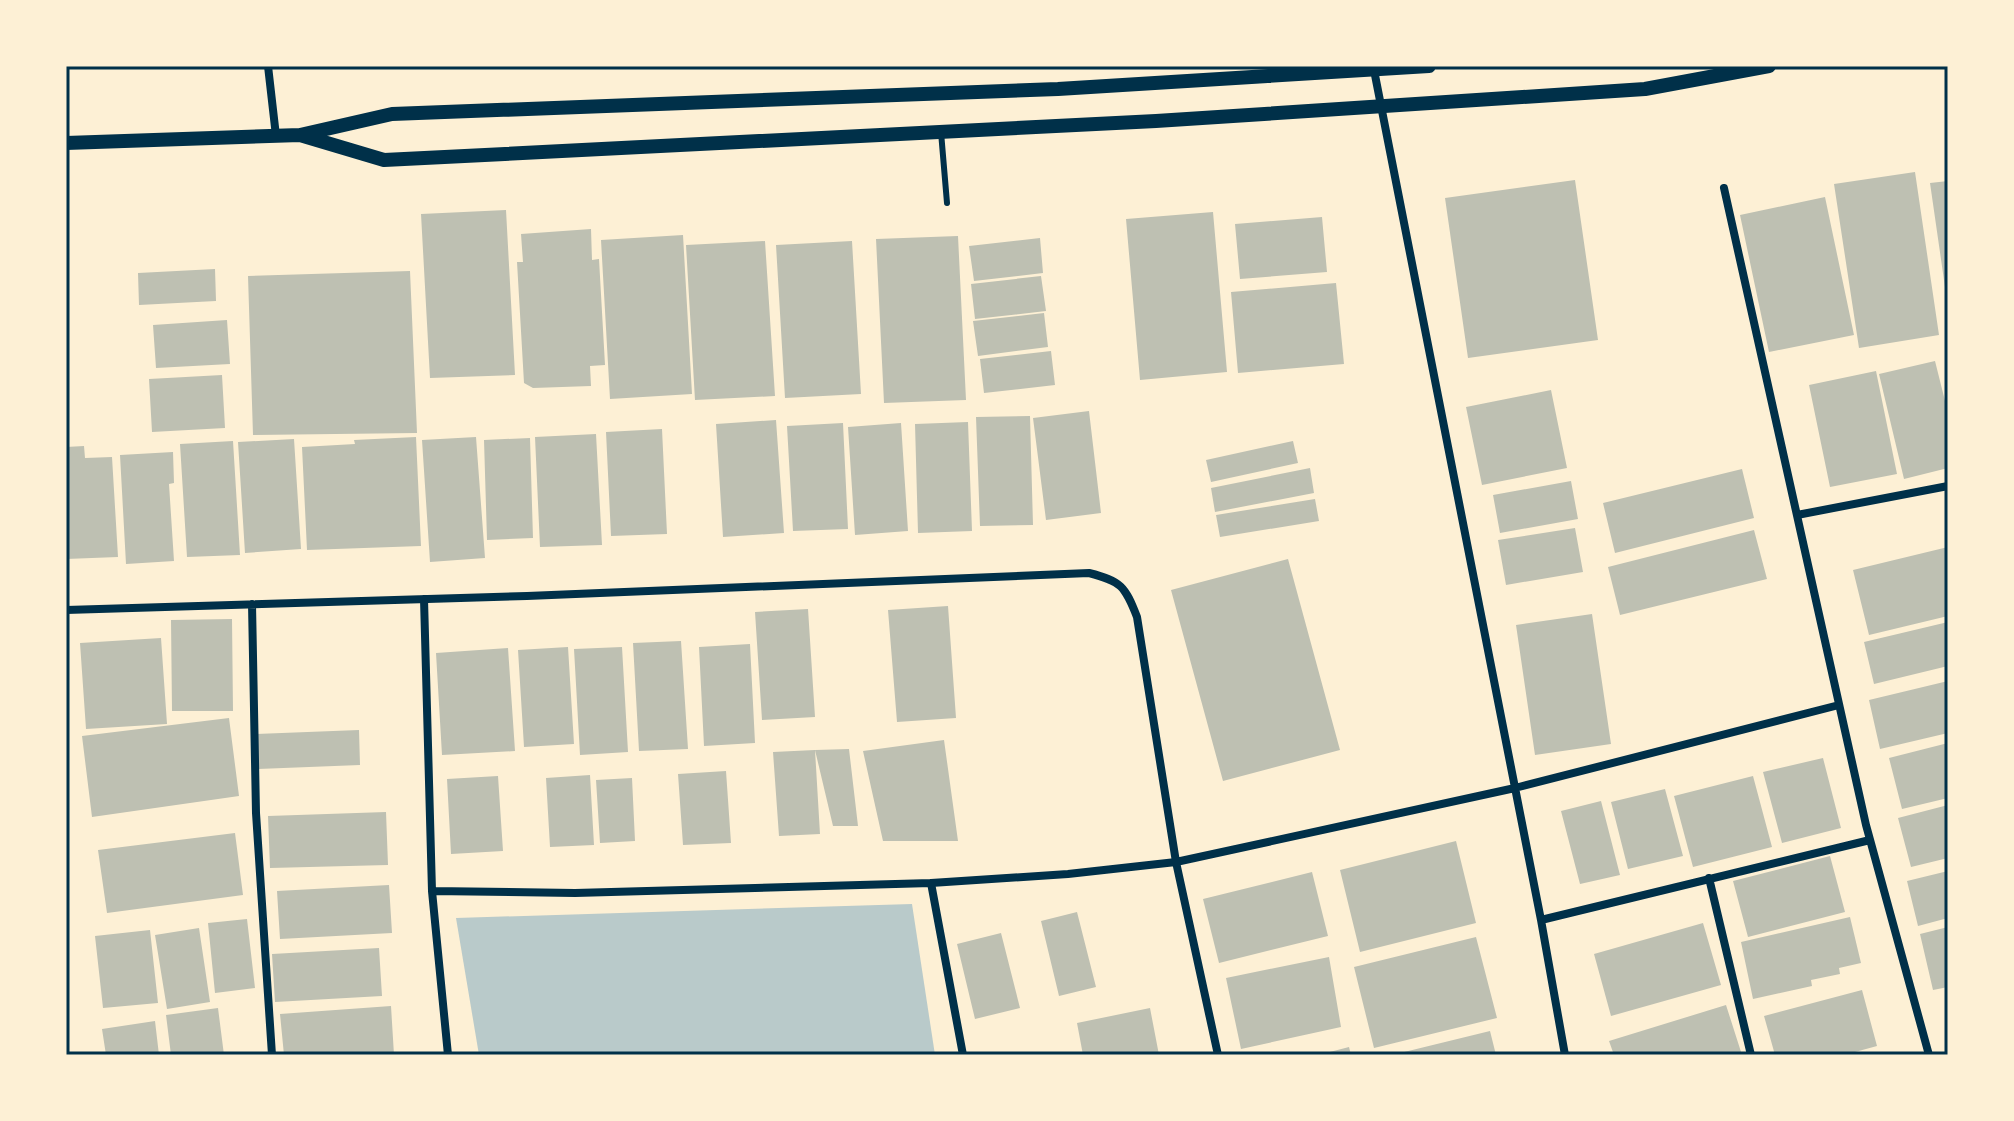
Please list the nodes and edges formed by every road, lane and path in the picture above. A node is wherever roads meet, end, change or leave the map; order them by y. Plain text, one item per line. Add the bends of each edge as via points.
1 (268, 66) edge
2 (1429, 66) edge
3 (1769, 66) edge
4 (1744, 68) edge
5 (1374, 70) junction
6 (1380, 107) junction
7 (941, 132) junction
8 (300, 135) junction
9 (276, 136) junction
10 (66, 143) edge
11 (1724, 188) dead end
12 (947, 203) dead end
13 (1948, 486) edge
14 (1797, 515) junction
15 (424, 599) junction
16 (252, 604) junction
17 (66, 610) edge
18 (1839, 705) junction
19 (1515, 788) junction
20 (1870, 840) junction
21 (1176, 862) junction
22 (1709, 878) junction
23 (931, 883) junction
24 (432, 891) junction
25 (1541, 920) junction
26 (272, 1055) edge
27 (448, 1055) edge
28 (963, 1055) edge
29 (1218, 1055) edge
30 (1565, 1055) edge
31 (1751, 1055) edge
32 (1929, 1055) edge

1 - 9 street
2 - 5 street
3 - 4 street
4 - 6 street via 1645,89
5 - 6 street
5 - 8 street via 1058,89 392,114
6 - 7 street
6 - 19 street
7 - 8 street via 384,160
7 - 12 lane
8 - 9 street
9 - 10 street
11 - 14 street
13 - 14 street
14 - 18 street
15 - 16 street
15 - 21 street via 1089,573 1112,578 1128,593 1137,617
15 - 24 street
16 - 17 street
16 - 26 street via 256,813
18 - 19 street
18 - 20 street
19 - 21 street
19 - 25 street
20 - 22 street
20 - 32 street
21 - 23 street
21 - 29 street
22 - 25 street
22 - 31 street
23 - 24 street via 575,893
23 - 28 street
24 - 27 street
25 - 30 street

